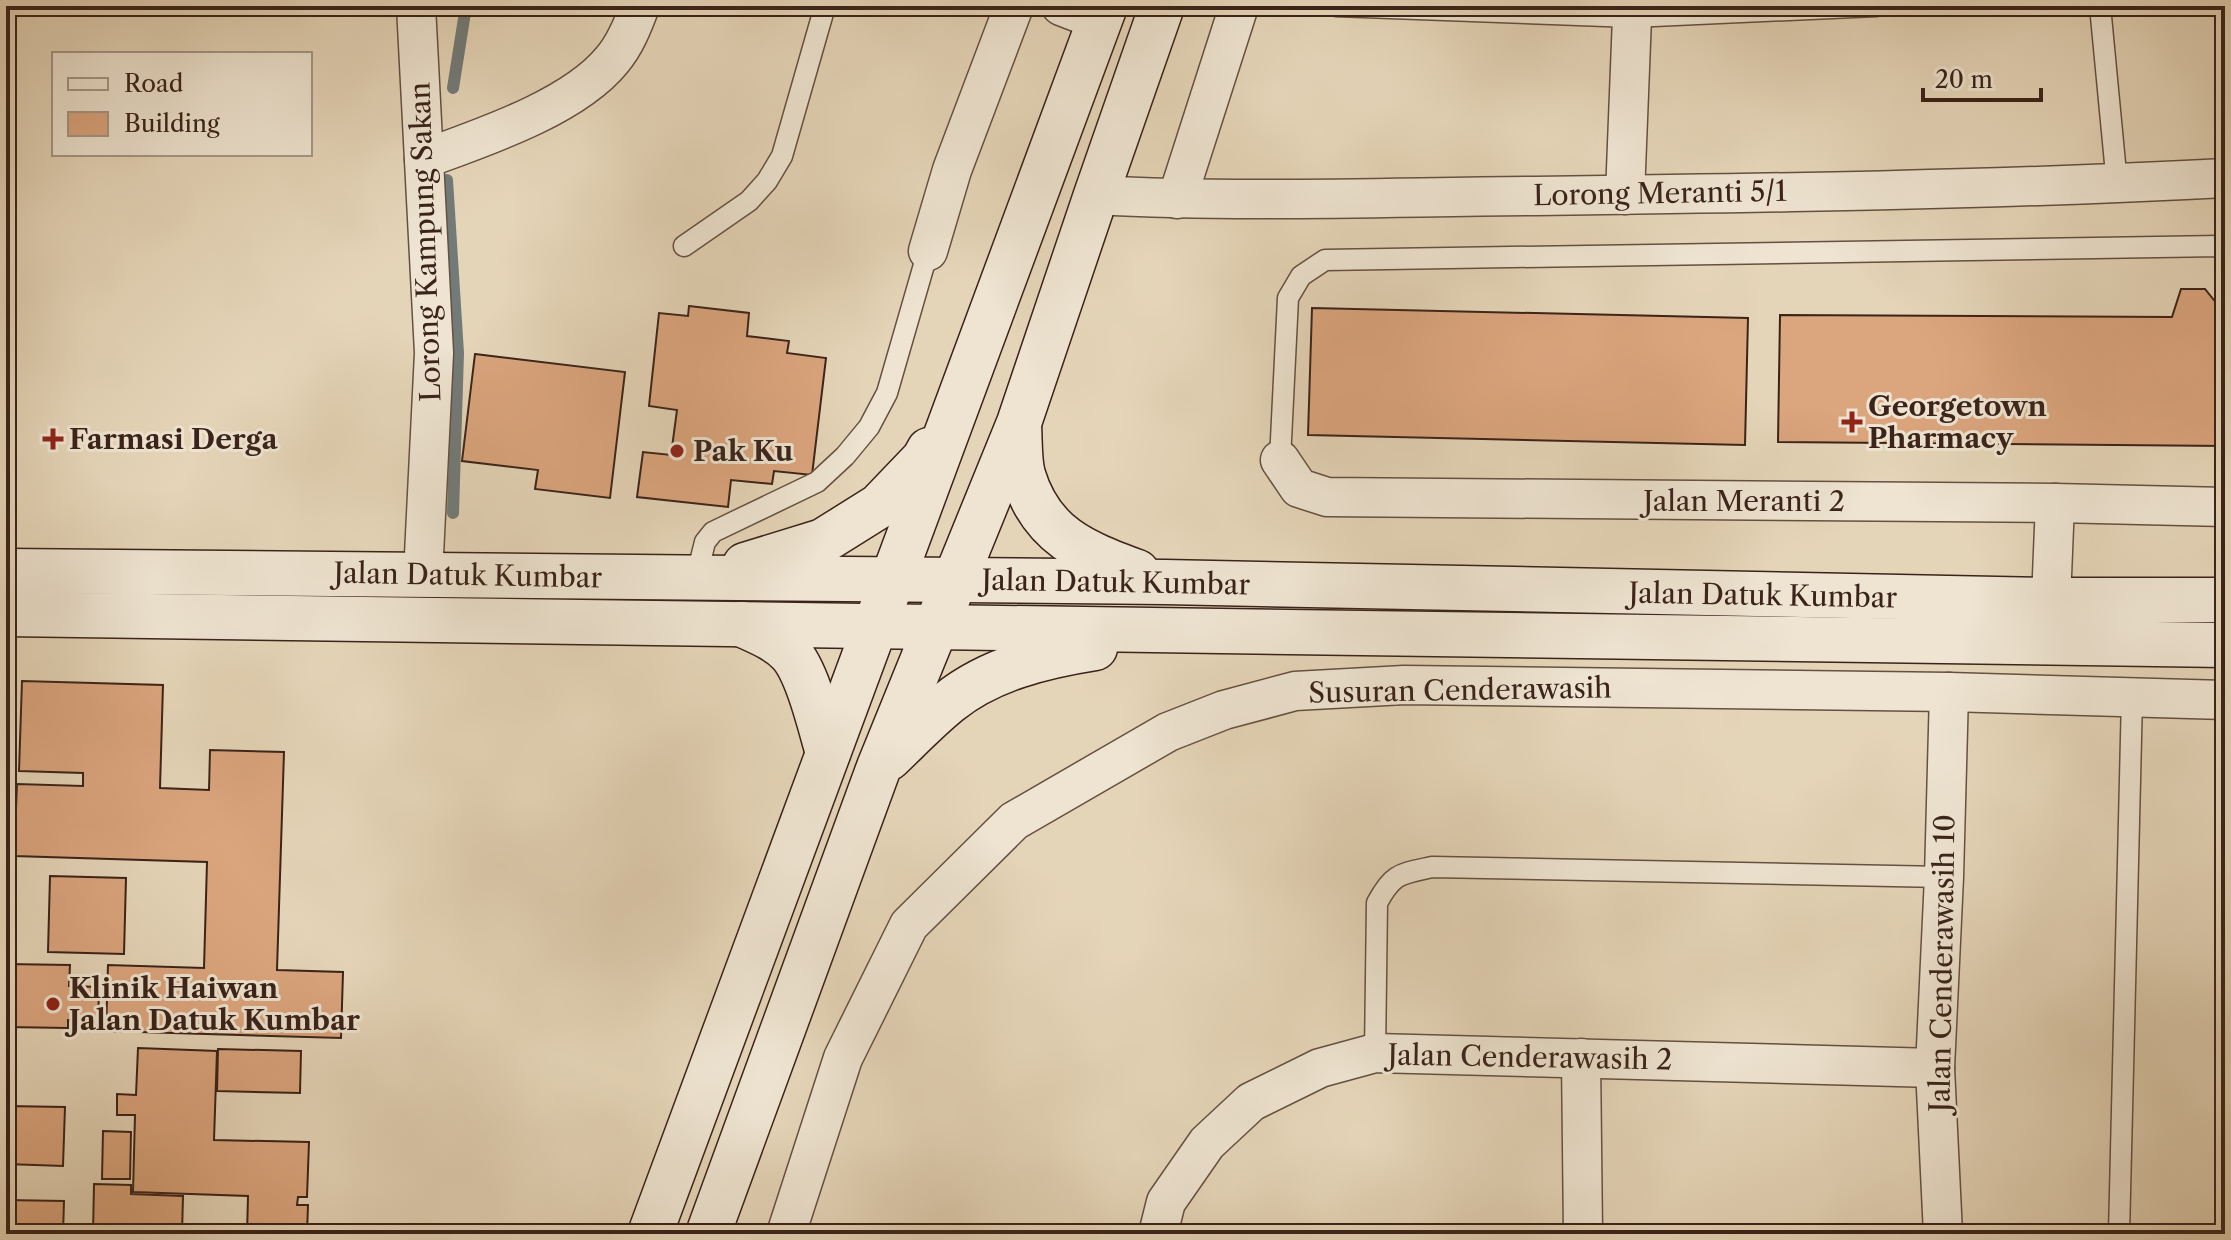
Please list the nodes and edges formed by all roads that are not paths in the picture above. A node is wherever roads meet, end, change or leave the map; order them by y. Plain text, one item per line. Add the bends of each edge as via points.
1 (416, 6) edge
2 (640, 6) edge
3 (825, 6) edge
4 (1014, 6) edge
5 (1162, 6) edge
6 (1239, 6) edge
7 (1336, 6) edge
8 (1876, 6) edge
9 (2100, 6) edge
10 (1418, 7) edge
11 (1088, 11) edge
12 (1633, 12) edge
13 (424, 159) junction
14 (2225, 178) edge
15 (2117, 184) junction
16 (1096, 195) junction
17 (1625, 195) junction
18 (1177, 199) junction
19 (684, 246) dead end
20 (2225, 248) edge
21 (928, 251) joint
22 (956, 403) junction
23 (1019, 423) junction
24 (1280, 460) joint
25 (2055, 503) junction
26 (2225, 507) edge
27 (6, 571) edge
28 (423, 575) junction
29 (696, 578) junction
30 (893, 579) junction
31 (955, 580) junction
32 (1165, 582) junction
33 (2051, 600) junction
34 (2225, 600) edge
35 (6, 614) edge
36 (741, 624) junction
37 (876, 626) junction
38 (937, 627) junction
39 (1200, 631) junction
40 (2225, 645) edge
41 (1949, 692) junction
42 (2132, 697) junction
43 (2225, 700) edge
44 (828, 753) junction
45 (879, 767) junction
46 (1944, 877) junction
47 (1375, 1053) junction
48 (1581, 1058) junction
49 (1935, 1068) junction
50 (650, 1234) edge
51 (708, 1234) edge
52 (786, 1234) edge
53 (1158, 1234) edge
54 (1583, 1234) edge
55 (1943, 1234) edge
56 (2119, 1234) edge

1 - 13 street, Lorong Kampung Sakan
2 - 13 street via 613,59 590,82 496,133
3 - 19 lane via 782,156 749,201
4 - 21 street via 952,170
5 - 16 main road
6 - 18 street
7 - 10 lane
8 - 12 lane
9 - 15 lane
10 - 12 lane
11 - 22 main road
12 - 17 street
13 - 28 street, Lorong Kampung Sakan via 434,353
14 - 15 street, Lorong Meranti 5/1
15 - 17 street, Lorong Meranti 5/1
16 - 18 street, Lorong Meranti 5/1
16 - 23 main road
17 - 18 street, Lorong Meranti 5/1
20 - 24 lane via 1325,260 1301,276 1288,298
21 - 29 lane via 887,393 869,427 817,482 713,532 705,542
22 - 29 main road via 924,459 879,506 823,541
22 - 30 main road
23 - 31 main road
23 - 32 main road via 1023,473 1051,527 1080,549
24 - 25 street, Jalan Meranti 2 via 1299,488 1327,497
25 - 26 street, Jalan Meranti 2
25 - 33 street
27 - 28 main road, Jalan Datuk Kumbar
28 - 29 main road, Jalan Datuk Kumbar
29 - 30 main road, Jalan Datuk Kumbar
30 - 31 main road, Jalan Datuk Kumbar
30 - 37 main road
31 - 32 main road, Jalan Datuk Kumbar
31 - 38 main road
32 - 33 main road, Jalan Datuk Kumbar
33 - 34 main road, Jalan Datuk Kumbar
35 - 36 main road, Jalan Datuk Kumbar
36 - 37 main road, Jalan Datuk Kumbar
36 - 44 main road via 773,640 801,669
37 - 38 main road, Jalan Datuk Kumbar
37 - 44 main road
38 - 39 main road, Jalan Datuk Kumbar
38 - 45 main road
39 - 40 main road, Jalan Datuk Kumbar
39 - 45 main road via 1048,656 994,675 951,700
41 - 42 street, Susuran Cenderawasih
41 - 46 street, Jalan Cenderawasih 10
41 - 52 street, Susuran Cenderawasih via 1404,685 1295,691 1168,732 1014,821 909,925 843,1058
42 - 43 street, Susuran Cenderawasih
42 - 56 lane
44 - 50 main road
45 - 51 main road
46 - 47 lane via 1432,867 1400,874 1377,903
46 - 49 street, Jalan Cenderawasih 10
47 - 48 street, Jalan Cenderawasih 2
47 - 53 street, Jalan Cenderawasih 2 via 1320,1068 1251,1102 1207,1143 1166,1202
48 - 49 street, Jalan Cenderawasih 2
48 - 54 street
49 - 55 street, Jalan Cenderawasih 10

